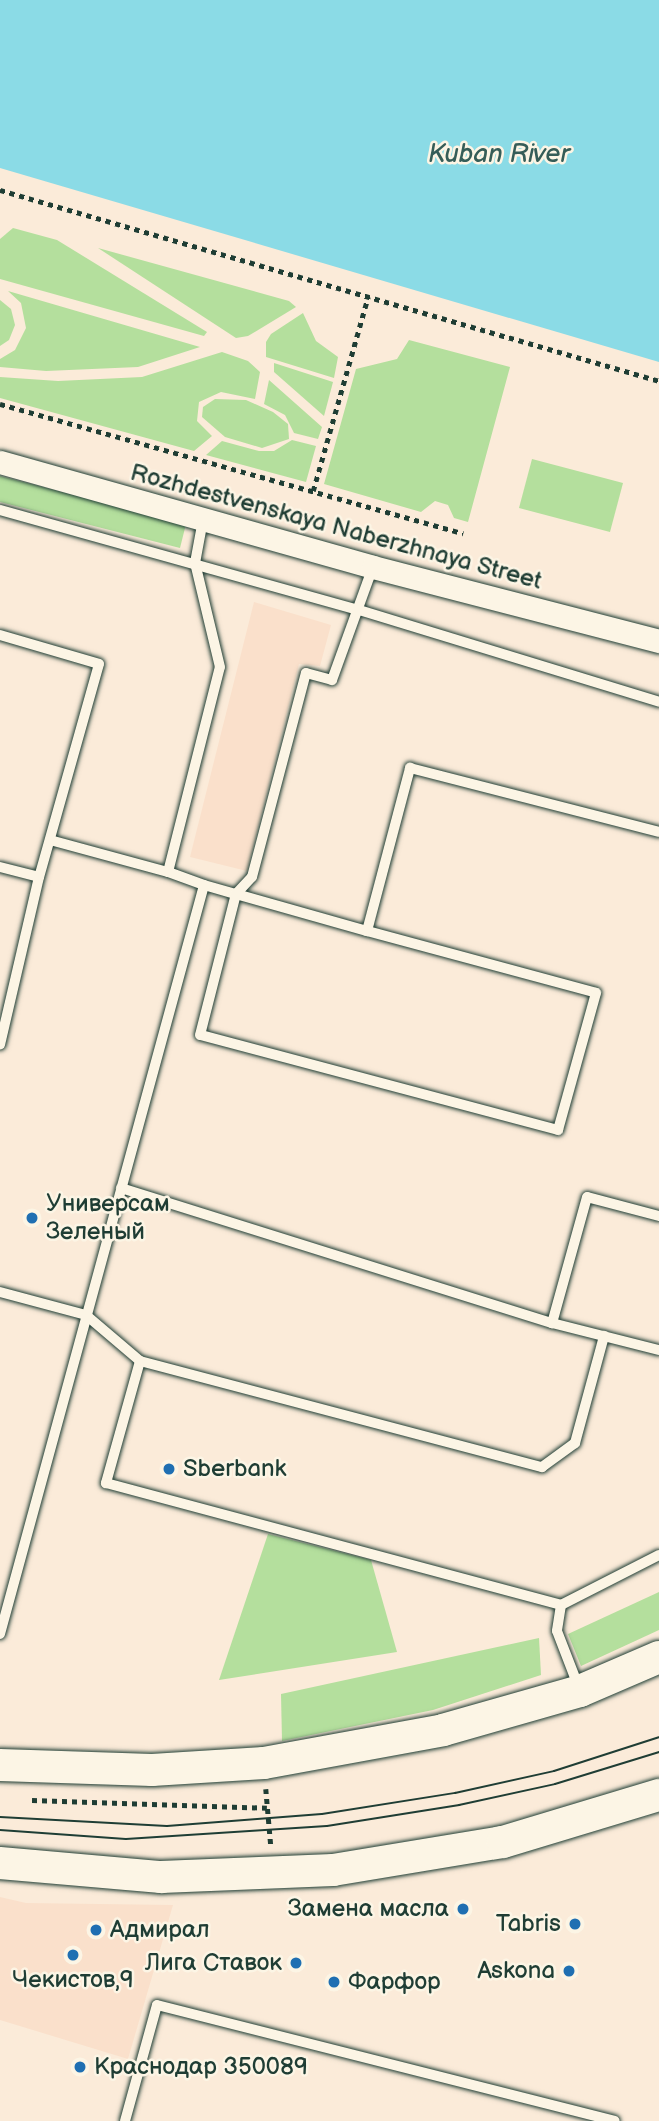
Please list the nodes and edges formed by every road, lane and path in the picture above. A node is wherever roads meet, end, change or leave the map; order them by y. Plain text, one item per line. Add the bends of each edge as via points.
1 (0, 190) edge
2 (368, 297) junction
3 (659, 381) edge
4 (0, 404) edge
5 (0, 462) edge
6 (313, 491) junction
7 (0, 510) edge
8 (203, 520) junction
9 (463, 533) dead end
10 (195, 563) junction
11 (373, 567) junction
12 (359, 610) junction
13 (0, 635) edge
14 (659, 640) edge
15 (659, 702) edge
16 (659, 832) edge
17 (50, 840) junction
18 (0, 867) edge
19 (168, 872) junction
20 (39, 877) junction
21 (204, 884) junction
22 (236, 894) junction
23 (367, 931) junction
24 (0, 1045) edge
25 (121, 1188) junction
26 (659, 1216) edge
27 (0, 1292) edge
28 (86, 1315) junction
29 (552, 1323) junction
30 (604, 1336) junction
31 (659, 1350) edge
32 (140, 1361) junction
33 (659, 1555) edge
34 (561, 1605) junction
35 (0, 1634) edge
36 (659, 1657) edge
37 (580, 1691) junction
38 (264, 1763) junction
39 (0, 1765) edge
40 (659, 1795) edge
41 (32, 1800) dead end
42 (267, 1808) junction
43 (0, 1863) edge
44 (274, 1875) junction
45 (125, 2121) edge
46 (615, 2121) edge

1 - 2 path
2 - 3 path
2 - 6 path
4 - 6 path
5 - 8 street, Rozhdestvenskaya Naberzhnaya Street
6 - 9 path
7 - 10 lane
8 - 10 lane
8 - 11 street, Rozhdestvenskaya Naberzhnaya Street
10 - 12 lane
10 - 19 lane via 220,667
11 - 12 lane
11 - 14 street, Rozhdestvenskaya Naberzhnaya Street
12 - 15 lane
12 - 22 lane via 332,680 306,673 252,877
13 - 17 lane via 99,664
16 - 23 lane via 410,768
17 - 19 lane
17 - 20 lane
18 - 20 lane
19 - 21 lane
20 - 24 lane
21 - 22 lane
21 - 25 lane
22 - 23 lane
22 - 23 lane via 200,1035 558,1130 597,993
25 - 28 lane
25 - 29 lane
26 - 29 lane via 587,1197
27 - 28 lane
28 - 32 lane
28 - 35 lane
29 - 30 lane
30 - 31 lane
30 - 32 lane via 575,1443 542,1467
32 - 34 lane via 106,1483
33 - 34 lane
34 - 37 lane via 557,1631
36 - 37 main road
37 - 38 main road via 443,1730
38 - 39 main road via 152,1770
38 - 42 path
40 - 44 main road via 503,1842
41 - 42 path
42 - 44 path
43 - 44 main road via 161,1877
45 - 46 lane via 157,2005

